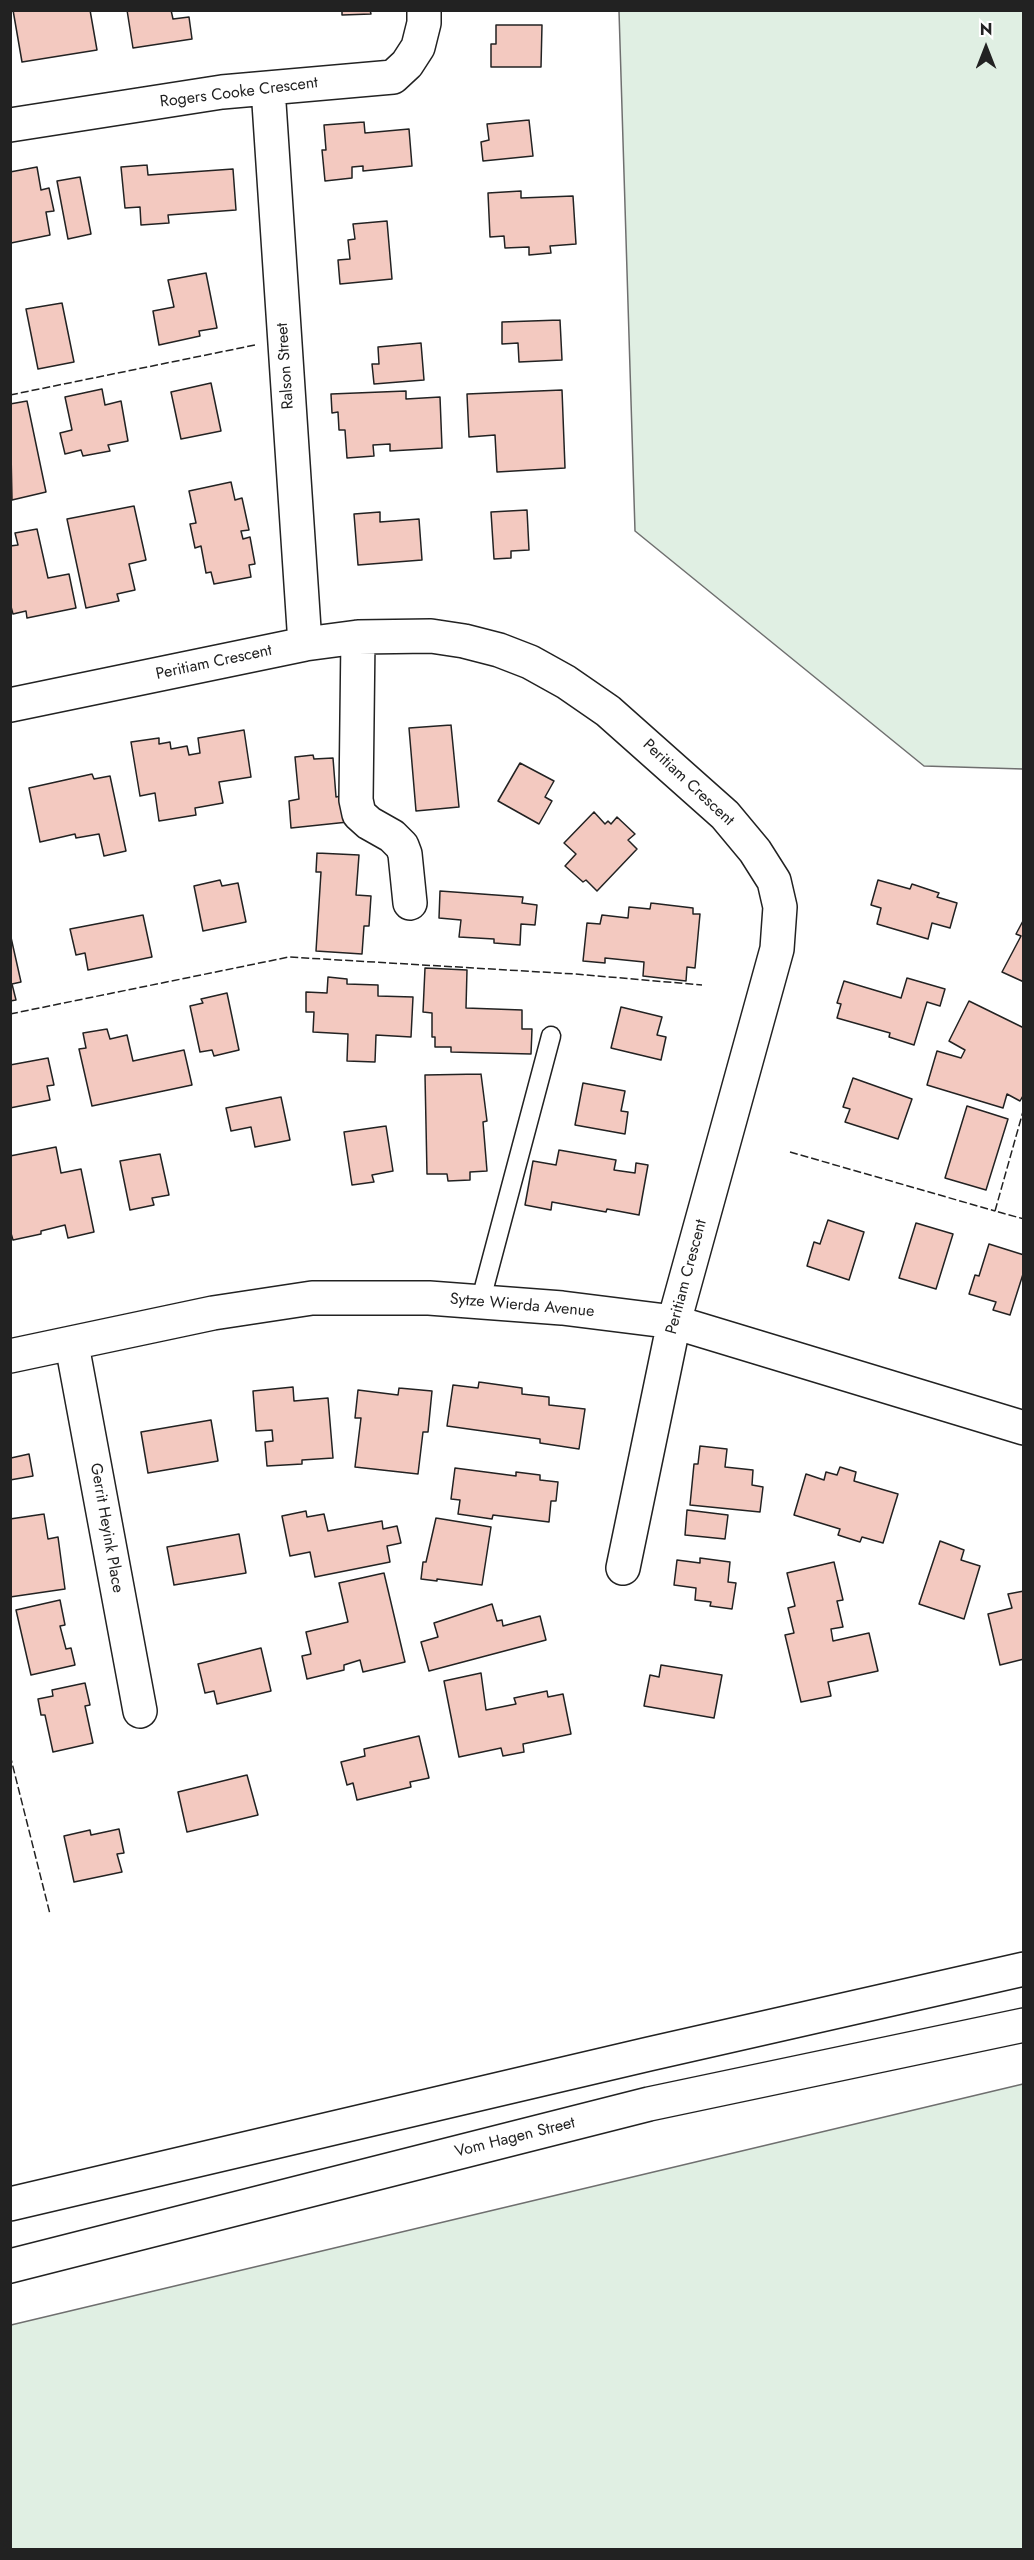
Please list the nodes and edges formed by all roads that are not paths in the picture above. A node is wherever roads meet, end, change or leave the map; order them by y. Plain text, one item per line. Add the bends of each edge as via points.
1 (424, 10) edge
2 (268, 88) junction
3 (10, 125) edge
4 (358, 637) junction
5 (305, 644) junction
6 (10, 705) edge
7 (410, 903) dead end
8 (551, 1036) dead end
9 (480, 1303) junction
10 (674, 1322) junction
11 (72, 1344) junction
12 (10, 1356) edge
13 (1023, 1428) edge
14 (623, 1568) dead end
15 (140, 1711) dead end
16 (1023, 1969) edge
17 (1023, 2025) edge
18 (10, 2204) edge
19 (10, 2266) edge

1 - 2 street, Rogers Cooke Crescent via 418,47 393,77
2 - 3 street, Rogers Cooke Crescent
2 - 5 street, Ralson Street
4 - 5 street, Peritiam Crescent
4 - 7 street via 356,800 359,814 402,846
4 - 10 street, Peritiam Crescent via 431,636 464,641 530,662 566,682 608,711 717,808 755,851 774,881 780,908 777,949
5 - 6 street, Peritiam Crescent
8 - 9 lane
9 - 10 street, Sytze Wierda Avenue via 562,1308
9 - 11 street, Sytze Wierda Avenue via 429,1298 312,1298 213,1313
10 - 13 street, Sytze Wierda Avenue
10 - 14 street, Peritiam Crescent
11 - 12 street, Sytze Wierda Avenue
11 - 15 street, Gerrit Heyink Place
16 - 18 street
17 - 19 street, Vom Hagen Street via 649,2104

